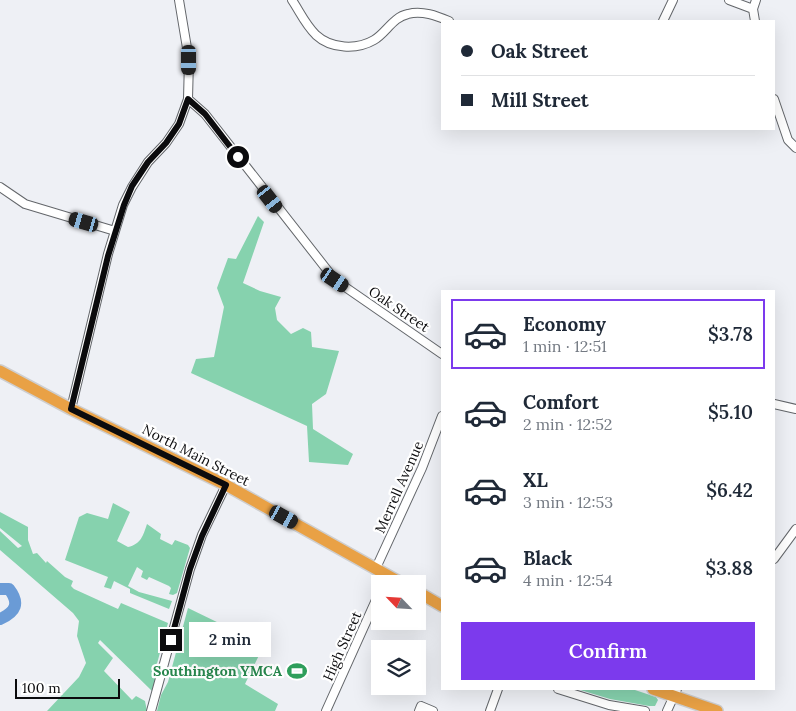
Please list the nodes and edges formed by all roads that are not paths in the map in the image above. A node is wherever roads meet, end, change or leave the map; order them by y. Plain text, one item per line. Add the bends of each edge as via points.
1 (179, 0) edge
2 (292, 0) edge
3 (673, 0) edge
4 (729, 0) edge
5 (756, 0) edge
6 (753, 10) junction
7 (446, 20) edge
8 (663, 20) edge
9 (755, 20) edge
10 (188, 99) junction
11 (775, 103) edge
12 (796, 148) edge
13 (0, 187) edge
14 (115, 231) junction
15 (441, 353) edge
16 (0, 370) edge
17 (775, 404) edge
18 (71, 409) junction
19 (796, 409) edge
20 (441, 419) edge
21 (226, 485) junction
22 (796, 529) edge
23 (775, 558) edge
24 (376, 568) junction
25 (382, 575) edge
26 (426, 597) edge
27 (441, 605) edge
28 (371, 611) edge
29 (498, 690) edge
30 (561, 690) edge
31 (661, 690) edge
32 (675, 692) edge
33 (420, 708) edge
34 (151, 711) edge
35 (326, 711) edge
36 (433, 711) edge
37 (490, 711) edge
38 (645, 711) edge
39 (667, 711) edge
40 (717, 711) edge

1 - 10 street via 189,60
2 - 7 street via 305,23 318,37 333,45 353,46 375,40 407,14 429,13
3 - 8 street
4 - 6 street
5 - 6 street
6 - 9 street
10 - 14 street via 179,124 132,186
10 - 15 street, Oak Street via 205,114 335,280
11 - 12 street via 788,140
13 - 14 street via 25,204
14 - 18 street
16 - 18 highway, North Main Street
17 - 19 street
18 - 21 highway, North Main Street
20 - 24 street, Merrell Avenue
21 - 24 highway, North Main Street
21 - 34 street via 190,569
22 - 23 street
24 - 25 highway, North Main Street
26 - 27 highway
28 - 35 street, High Street
29 - 37 street
30 - 38 street via 609,706
31 - 32 highway
32 - 39 street
32 - 40 highway
33 - 36 street

